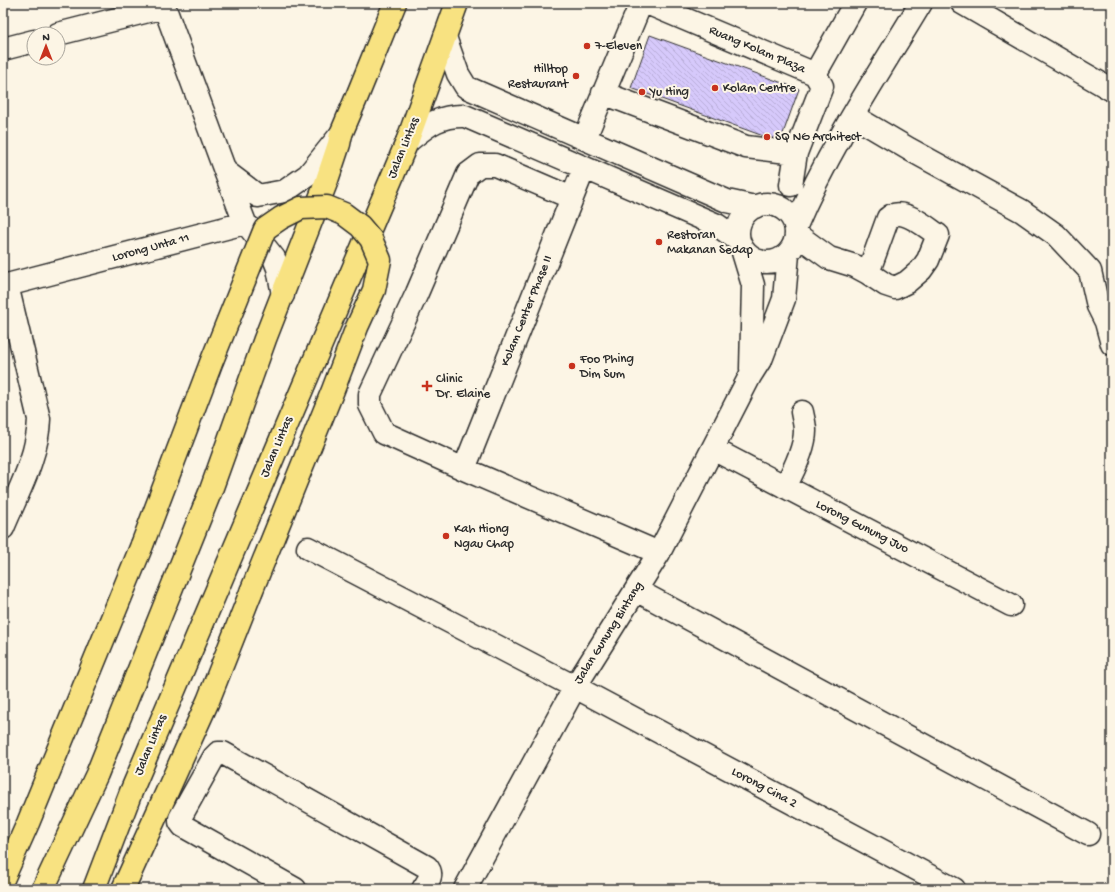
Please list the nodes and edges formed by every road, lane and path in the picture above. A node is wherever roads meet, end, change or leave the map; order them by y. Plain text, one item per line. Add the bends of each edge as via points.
1 (395, 3) edge
2 (457, 3) edge
3 (641, 3) edge
4 (647, 3) edge
5 (855, 3) edge
6 (921, 3) edge
7 (962, 3) edge
8 (164, 5) edge
9 (66, 32) edge
10 (445, 37) junction
11 (26, 43) edge
12 (3, 49) edge
13 (815, 74) junction
14 (1112, 90) edge
15 (603, 93) junction
16 (853, 116) junction
17 (340, 134) junction
18 (585, 138) junction
19 (407, 142) junction
20 (832, 152) junction
21 (796, 153) junction
22 (584, 168) junction
23 (225, 171) junction
24 (791, 185) junction
25 (572, 198) junction
26 (763, 205) junction
27 (245, 223) junction
28 (796, 230) junction
29 (740, 244) junction
30 (788, 254) junction
31 (868, 273) dead end
32 (5, 286) edge
33 (283, 295) junction
34 (1112, 344) edge
35 (750, 376) junction
36 (802, 412) dead end
37 (713, 449) junction
38 (464, 469) junction
39 (785, 487) junction
40 (3, 528) edge
41 (308, 548) dead end
42 (660, 552) junction
43 (636, 590) junction
44 (1011, 605) dead end
45 (575, 687) junction
46 (1088, 834) dead end
47 (3, 879) edge
48 (472, 887) edge
49 (43, 889) edge
50 (94, 889) edge
51 (123, 889) edge
52 (295, 889) edge
53 (423, 889) edge
54 (954, 889) edge

1 - 17 highway
2 - 10 highway, Jalan Lintas
3 - 15 street
4 - 13 street, Ruang Kolam Plaza
5 - 13 street, Ruang Kolam Plaza
6 - 16 street
7 - 14 street
8 - 9 street
8 - 23 street
10 - 18 street via 458,74 466,87
10 - 19 highway, Jalan Lintas
11 - 12 street
13 - 21 street via 822,86
15 - 18 street
15 - 21 street via 746,147
16 - 20 street
16 - 34 street via 1022,211 1056,235 1090,271 1098,306
17 - 23 street via 308,175 285,191 258,196
17 - 33 highway via 326,183
18 - 26 street via 727,201
19 - 22 street via 430,124 451,116 465,116
19 - 50 highway, Jalan Lintas via 131,792
20 - 24 street
20 - 28 street via 804,207
21 - 24 street
22 - 25 street, Kolam Center Phase II
22 - 29 street via 717,225
23 - 27 street
24 - 26 street
25 - 38 street, Kolam Center Phase II
25 - 38 street via 495,165 480,165 468,174 370,394 370,405 384,433
26 - 28 street via 780,207 787,212
26 - 29 street via 747,211 742,217 738,228
27 - 32 street, Lorong Unta 11
27 - 33 street via 274,258
28 - 30 street via 793,248
28 - 31 street via 829,258
29 - 30 street via 747,255 764,262 776,261
29 - 35 street, Jalan Gunung Bintang via 753,285
30 - 35 street, Jalan Gunung Bintang via 784,299 762,357
32 - 40 street via 39,419 39,434 35,451
33 - 49 highway via 211,490 100,767
35 - 37 street, Jalan Gunung Bintang
36 - 39 street via 805,429 803,444
37 - 39 street, Lorong Gunung Juo
37 - 42 street, Jalan Gunung Bintang
38 - 42 street
39 - 44 street, Lorong Gunung Juo
41 - 45 street, Lorong Cina 2
42 - 43 street, Jalan Gunung Bintang
43 - 45 street, Jalan Gunung Bintang
43 - 46 street
45 - 48 street, Jalan Gunung Bintang
45 - 54 street, Lorong Cina 2
47 - 51 highway, bridge via 142,545 265,229 301,208 327,207 344,214 360,226 371,239 380,260 374,290 208,701
52 - 53 street via 182,826 180,818 218,753 223,753 427,867 431,871 431,876

